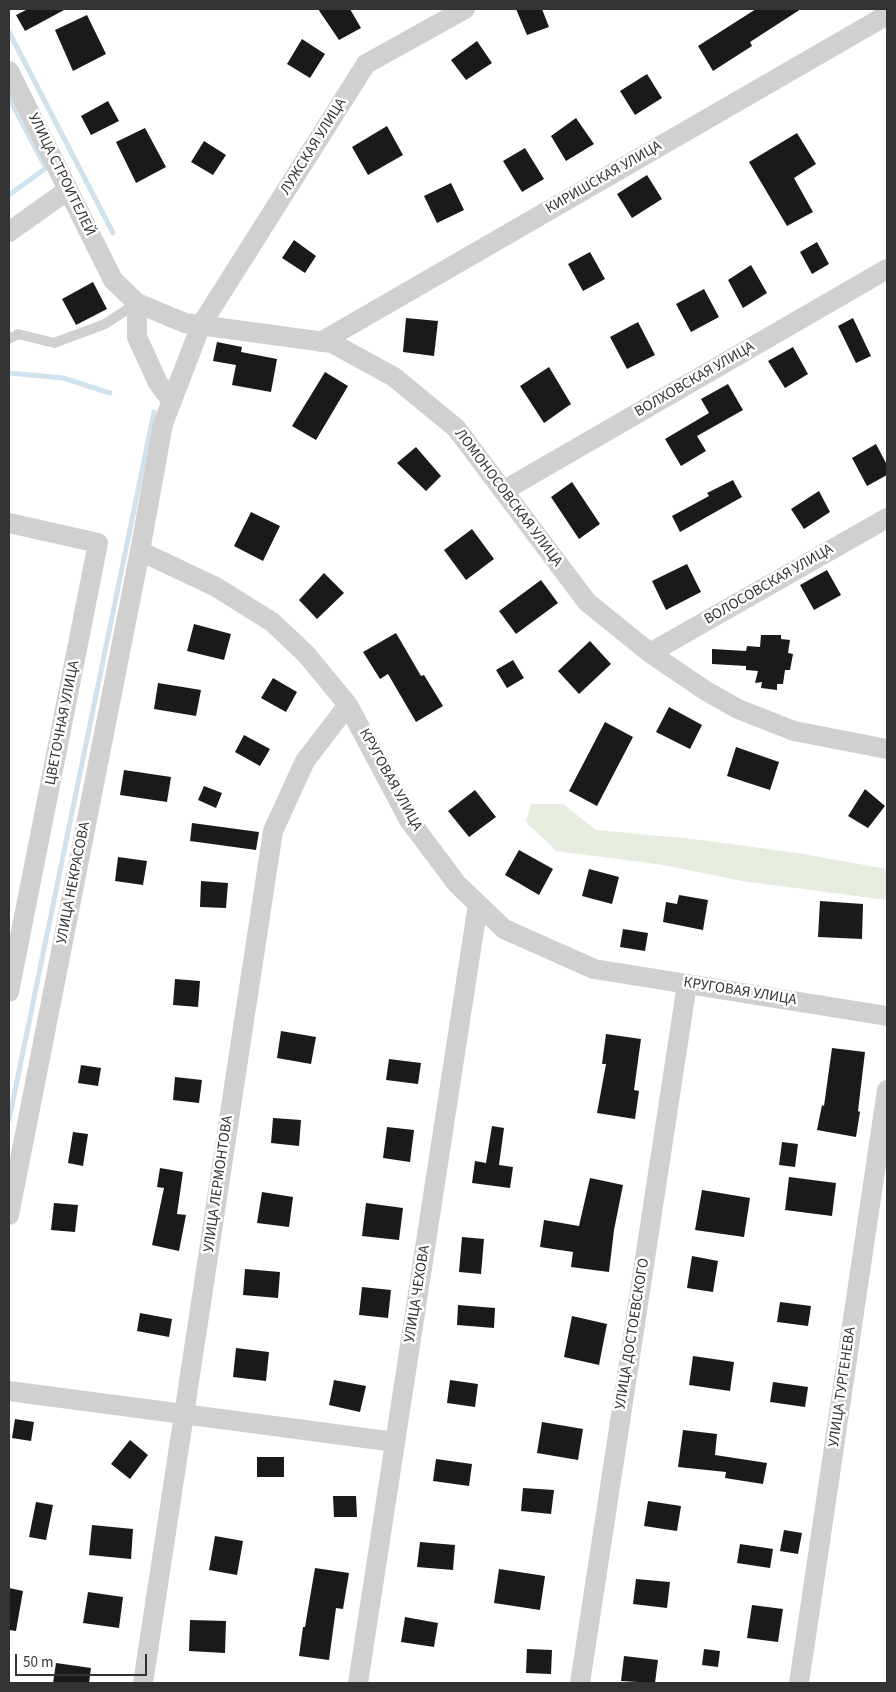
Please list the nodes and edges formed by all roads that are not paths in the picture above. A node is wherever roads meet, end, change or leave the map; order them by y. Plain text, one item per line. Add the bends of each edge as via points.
1 (465, 9) edge
2 (887, 15) edge
3 (9, 71) edge
4 (68, 190) junction
5 (9, 232) edge
6 (887, 269) edge
7 (113, 280) joint
8 (137, 303) junction
9 (201, 325) junction
10 (9, 339) edge
11 (321, 342) junction
12 (172, 401) junction
13 (503, 491) junction
14 (887, 518) edge
15 (9, 523) edge
16 (140, 551) junction
17 (650, 652) junction
18 (348, 705) junction
19 (887, 749) edge
20 (478, 904) junction
21 (687, 984) junction
22 (9, 992) edge
23 (887, 1016) edge
24 (887, 1090) edge
25 (9, 1216) edge
26 (9, 1391) edge
27 (184, 1415) junction
28 (395, 1442) junction
29 (143, 1683) edge
30 (358, 1683) edge
31 (580, 1683) edge
32 (800, 1683) edge

1 - 9 street, ЛУЖСКАЯ УЛИЦА via 366,64
2 - 11 street, КИРИШСКАЯ УЛИЦА
3 - 4 street, УЛИЦА СТРОИТЕЛЕЙ
4 - 5 street
4 - 7 street, УЛИЦА СТРОИТЕЛЕЙ
6 - 13 street, ВОЛХОВСКАЯ УЛИЦА
7 - 8 street, ЛОМОНОСОВСКАЯ УЛИЦА
8 - 9 street, ЛОМОНОСОВСКАЯ УЛИЦА via 185,323
8 - 10 lane via 105,324 54,343 18,334
8 - 12 street via 137,337 158,383
9 - 11 street, ЛОМОНОСОВСКАЯ УЛИЦА
9 - 12 street
11 - 13 street, ЛОМОНОСОВСКАЯ УЛИЦА via 332,343 394,377 456,428
12 - 16 street via 163,424
13 - 17 street, ЛОМОНОСОВСКАЯ УЛИЦА via 587,602
14 - 17 street, ВОЛОСОВСКАЯ УЛИЦА
15 - 22 street, ЦВЕТОЧНАЯ УЛИЦА via 98,543
16 - 18 street, КРУГОВАЯ УЛИЦА via 216,587 272,622 306,654
16 - 25 street, УЛИЦА НЕКРАСОВА
17 - 19 street, ЛОМОНОСОВСКАЯ УЛИЦА via 738,709 794,731
18 - 20 street, КРУГОВАЯ УЛИЦА via 409,820 457,884
18 - 27 street, УЛИЦА ЛЕРМОНТОВА via 305,761 272,831
20 - 21 street, КРУГОВАЯ УЛИЦА via 504,929 594,969
20 - 28 street, УЛИЦА ЧЕХОВА
21 - 23 street, КРУГОВАЯ УЛИЦА
21 - 31 street, УЛИЦА ДОСТОЕВСКОГО
24 - 32 street, УЛИЦА ТУРГЕНЕВА
26 - 27 street
27 - 28 street
27 - 29 street, УЛИЦА ЛЕРМОНТОВА
28 - 30 street, УЛИЦА ЧЕХОВА

